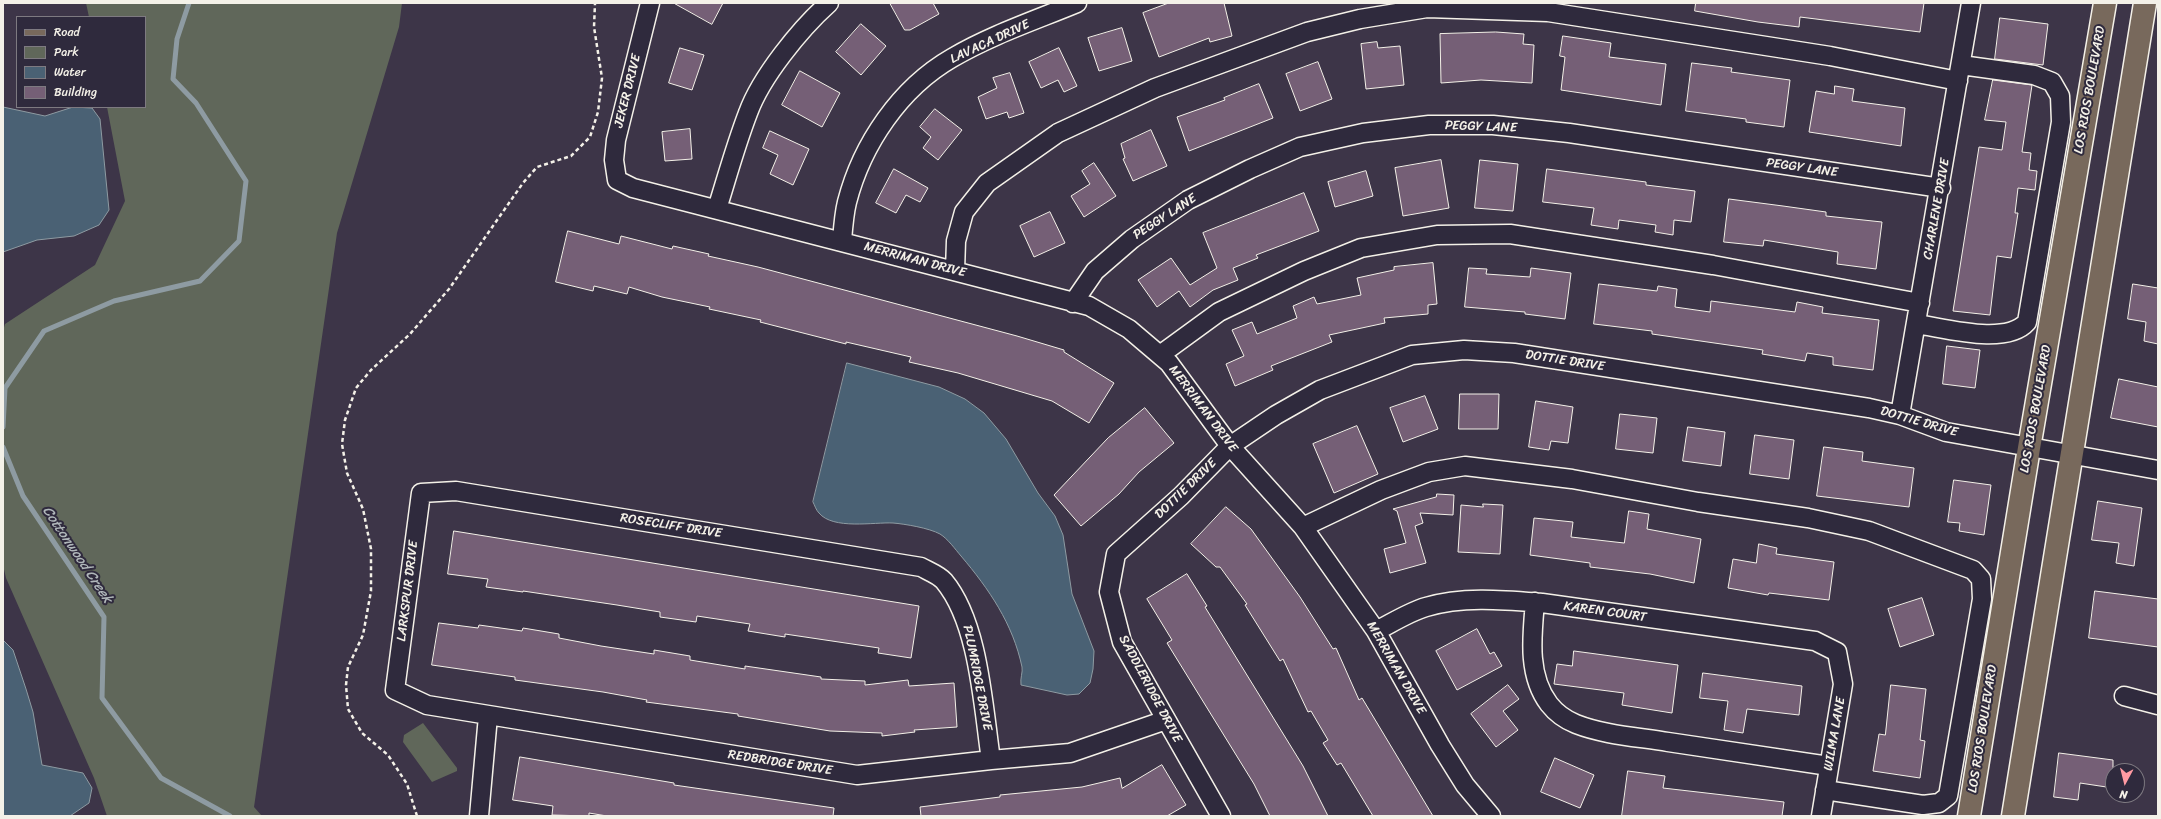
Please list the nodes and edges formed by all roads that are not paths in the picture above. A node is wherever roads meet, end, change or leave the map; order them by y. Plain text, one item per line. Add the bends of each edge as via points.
1 (650, 3) edge
2 (829, 3) edge
3 (1077, 3) edge
4 (1971, 3) edge
5 (2105, 3) edge
6 (2145, 3) edge
7 (1959, 73) junction
8 (617, 180) joint
9 (1941, 188) junction
10 (718, 209) junction
11 (842, 241) junction
12 (955, 271) junction
13 (1073, 303) junction
14 (1920, 303) junction
15 (1916, 324) junction
16 (1160, 355) junction
17 (1900, 415) junction
18 (1230, 446) junction
19 (2029, 448) junction
20 (2070, 455) junction
21 (2158, 470) edge
22 (421, 493) joint
23 (1303, 527) junction
24 (1116, 554) joint
25 (921, 567) joint
26 (1535, 602) junction
27 (1376, 631) junction
28 (1836, 652) joint
29 (395, 690) joint
30 (2124, 696) dead end
31 (2158, 705) edge
32 (488, 716) junction
33 (1166, 720) junction
34 (991, 760) junction
35 (1829, 766) junction
36 (1825, 790) junction
37 (479, 816) edge
38 (1221, 816) edge
39 (1491, 816) edge
40 (1821, 816) edge
41 (1969, 816) edge
42 (2013, 816) edge

1 - 8 street, JEKER DRIVE via 616,140 614,160
2 - 10 street via 808,22 765,79 751,105
3 - 11 street, LAVACA DRIVE via 951,58 921,81 893,109 858,169 847,202
4 - 7 street, CHARLENE DRIVE
5 - 19 main road, LOS RIOS BOULEVARD
6 - 20 main road
7 - 9 street, CHARLENE DRIVE
7 - 12 street via 1830,56 1548,12 1427,8 1360,19 1308,32 1155,88 1058,133 987,183 964,212 956,241
7 - 15 street via 2034,75 2052,82 2060,96 2061,122 2033,291 2027,322 2022,329 2008,334 1989,335
8 - 10 street, MERRIMAN DRIVE via 633,188
9 - 13 street, PEGGY LANE via 1569,133 1493,125 1429,125 1363,133 1300,147 1188,200 1132,239 1095,271
9 - 14 street, CHARLENE DRIVE
10 - 11 street, MERRIMAN DRIVE
11 - 12 street, MERRIMAN DRIVE
12 - 13 street, MERRIMAN DRIVE
13 - 16 street, MERRIMAN DRIVE via 1089,306 1129,329
14 - 15 street, CHARLENE DRIVE
14 - 16 street via 1713,265 1510,234 1437,235 1361,248 1304,271 1219,312
15 - 17 street, CHARLENE DRIVE
16 - 18 street, MERRIMAN DRIVE via 1169,363
17 - 18 street, DOTTIE DRIVE via 1514,353 1464,350 1412,355 1320,390 1276,415
17 - 19 street, DOTTIE DRIVE via 1946,432
18 - 23 street, MERRIMAN DRIVE
18 - 24 street, DOTTIE DRIVE via 1181,496
19 - 20 street, DOTTIE DRIVE
19 - 41 main road, LOS RIOS BOULEVARD
20 - 21 street, DOTTIE DRIVE
20 - 42 main road
22 - 25 street, ROSECLIFF DRIVE via 456,491
22 - 29 street, LARKSPUR DRIVE
23 - 27 street, MERRIMAN DRIVE
23 - 36 street via 1380,490 1429,472 1465,466 1572,479 1816,520 1869,531 1973,570 1981,579 1982,599 1948,796 1939,803 1923,805
24 - 33 street, SADDLERIDGE DRIVE via 1109,592 1122,642
25 - 34 street, PLUMRIDGE DRIVE via 943,580 964,612 975,656
26 - 27 street, KAREN COURT via 1458,601 1425,608
26 - 28 street, KAREN COURT via 1815,641
26 - 35 street via 1532,631 1533,667 1539,687 1549,704 1561,716 1576,724 1613,733
27 - 39 street, MERRIMAN DRIVE via 1440,745 1465,785
28 - 35 street, WILMA LANE via 1843,684
29 - 32 street, REDBRIDGE DRIVE via 427,705
30 - 31 street
32 - 34 street, REDBRIDGE DRIVE via 857,775
32 - 37 street
33 - 34 street, REDBRIDGE DRIVE via 1070,754
33 - 38 street, SADDLERIDGE DRIVE
35 - 36 street, WILMA LANE
36 - 40 street, WILMA LANE

